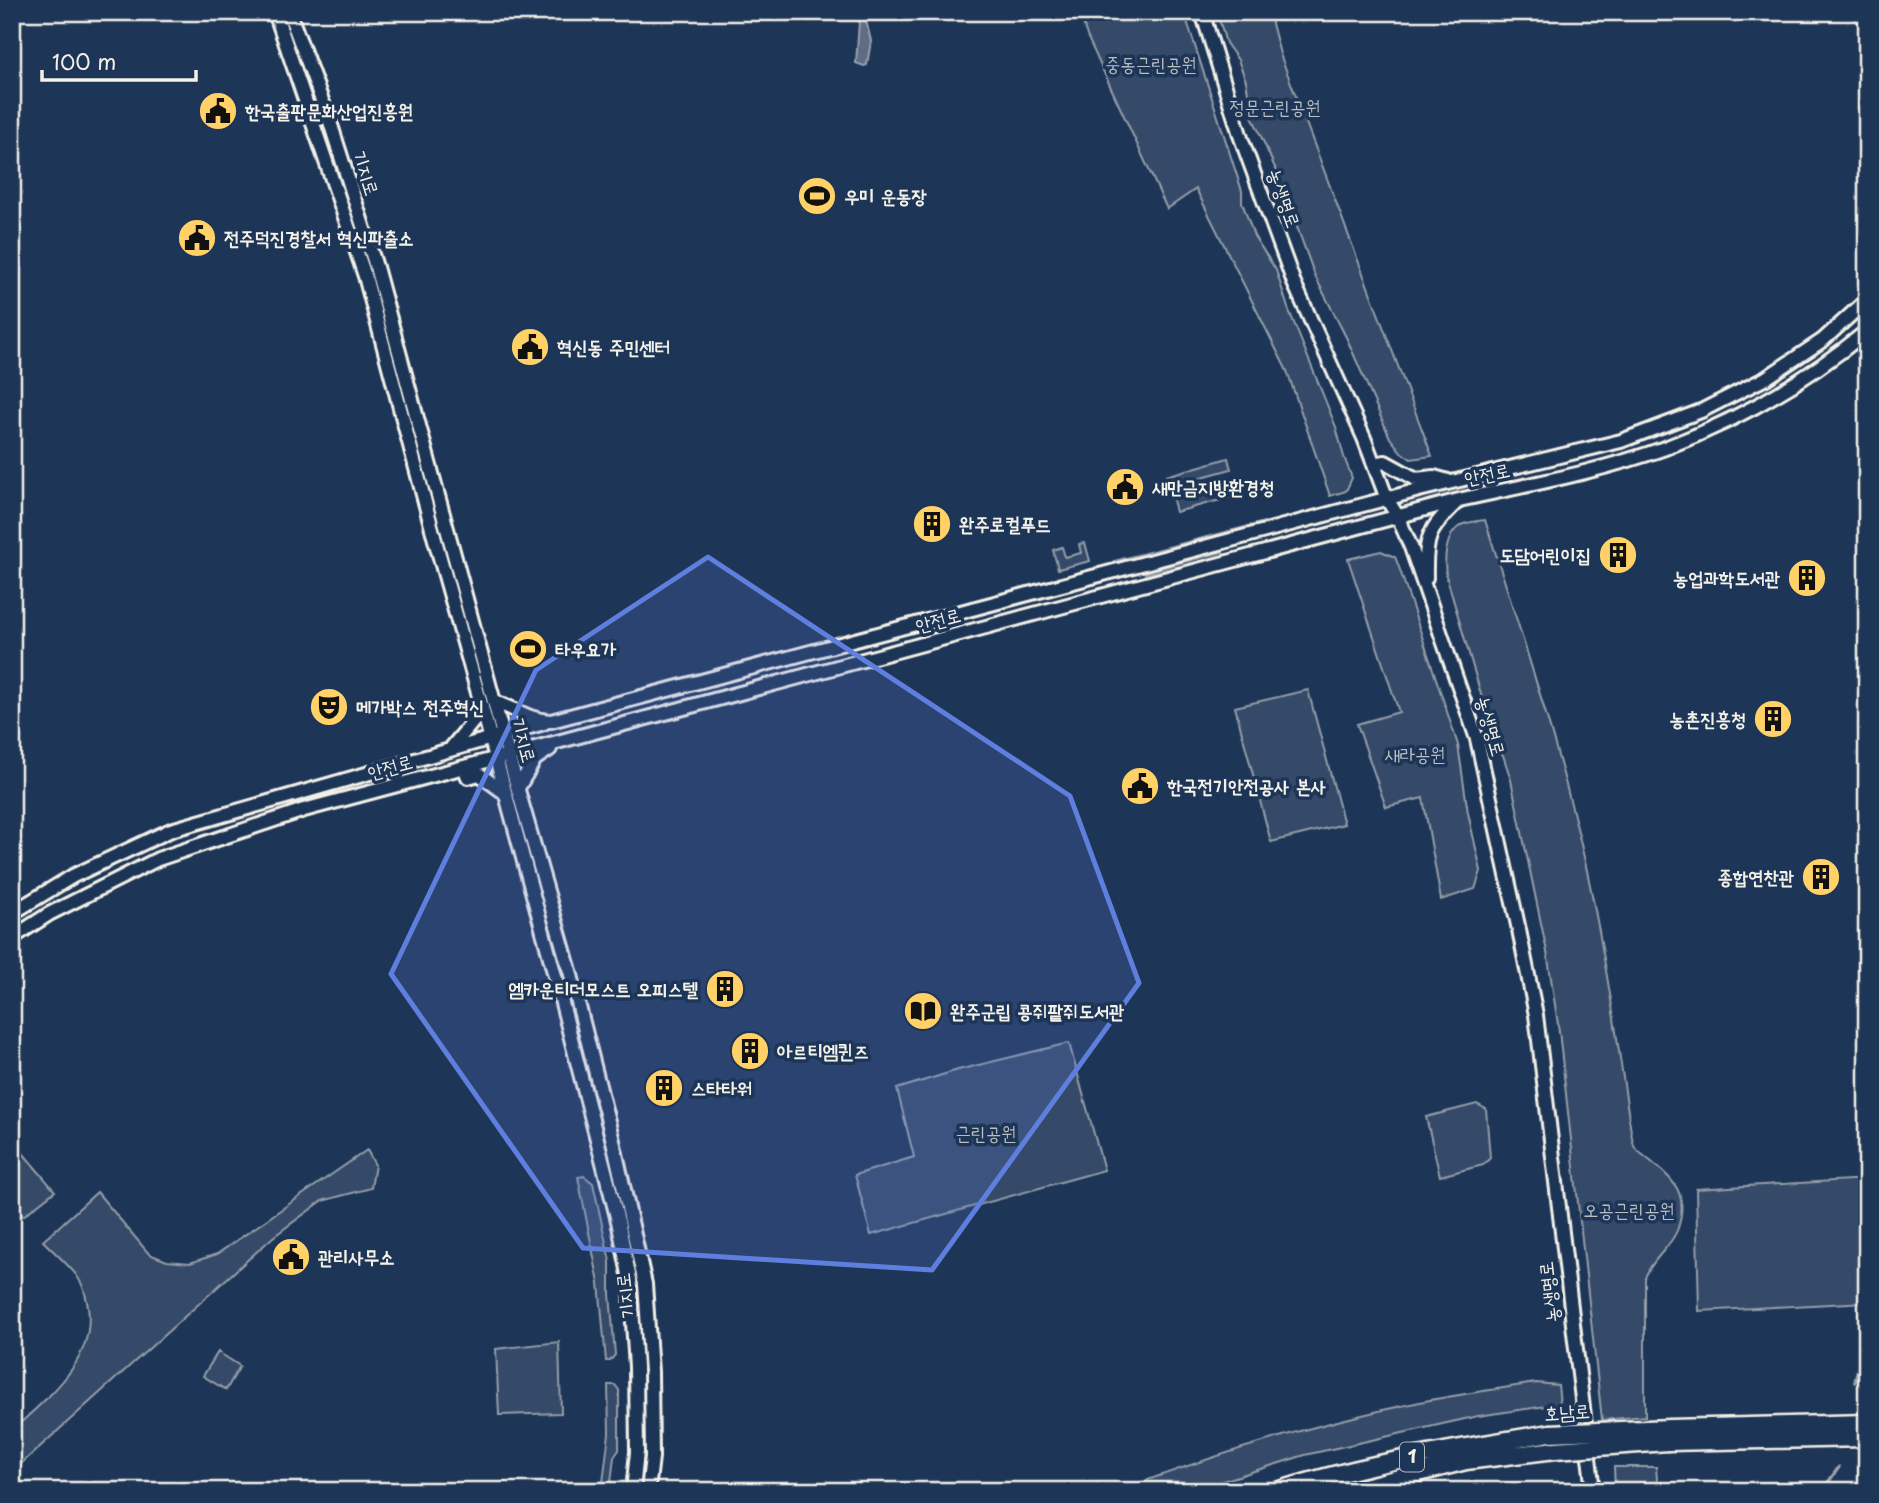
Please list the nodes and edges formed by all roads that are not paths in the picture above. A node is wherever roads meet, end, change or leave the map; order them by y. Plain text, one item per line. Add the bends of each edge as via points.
1 (275, 12) edge
2 (289, 12) edge
3 (1202, 12) edge
4 (1867, 300) edge
5 (1867, 331) edge
6 (1374, 464) junction
7 (1452, 482) junction
8 (1387, 499) junction
9 (1459, 500) junction
10 (1398, 517) junction
11 (1427, 589) junction
12 (488, 704) junction
13 (551, 721) junction
14 (497, 735) junction
15 (561, 742) junction
16 (452, 747) junction
17 (502, 757) junction
18 (464, 767) junction
19 (511, 791) junction
20 (12, 913) edge
21 (12, 938) edge
22 (1867, 1423) edge
23 (1669, 1435) junction
24 (1867, 1438) edge
25 (633, 1491) edge
26 (648, 1491) edge
27 (1277, 1491) edge
28 (1348, 1491) edge
29 (1593, 1491) edge

1 - 12 street, 기지로 via 365,276 435,540
2 - 12 street, 기지로 via 376,267
3 - 6 street, 농생명로 via 1241,138 1294,283
4 - 7 street, 안전로 via 1823,340 1766,378 1701,411 1621,441
5 - 9 street, 안전로 via 1787,390 1708,431 1663,449
6 - 7 street via 1385,462 1416,479
6 - 8 street, 농생명로
7 - 8 street, 안전로
8 - 10 street, 농생명로
8 - 13 street, 안전로
9 - 10 street, 안전로
9 - 11 street via 1430,534
10 - 11 street, 농생명로
10 - 15 street, 안전로
11 - 29 street, 농생명로 via 1477,738 1536,1014
12 - 13 street via 505,704 534,720
12 - 14 street, 기지로
12 - 16 street
13 - 14 street, 안전로
14 - 16 street, 안전로
14 - 17 street, 기지로
15 - 17 street, 안전로
15 - 19 street via 535,759
16 - 20 street, 안전로 via 172,830 73,876
17 - 18 street, 안전로
17 - 19 street, 기지로
18 - 19 street via 468,777 479,774
18 - 21 street, 안전로 via 304,810 179,851 85,895
19 - 25 street, 기지로 via 630,1279 637,1426
19 - 26 street, 기지로 via 570,971 645,1284 651,1385
22 - 23 highway, 호남로 / 1
23 - 24 highway, 호남로 / 1
23 - 27 highway, 호남로 / 1, bridge via 1550,1433 1432,1453
23 - 28 highway, 호남로 / 1, bridge via 1466,1461

